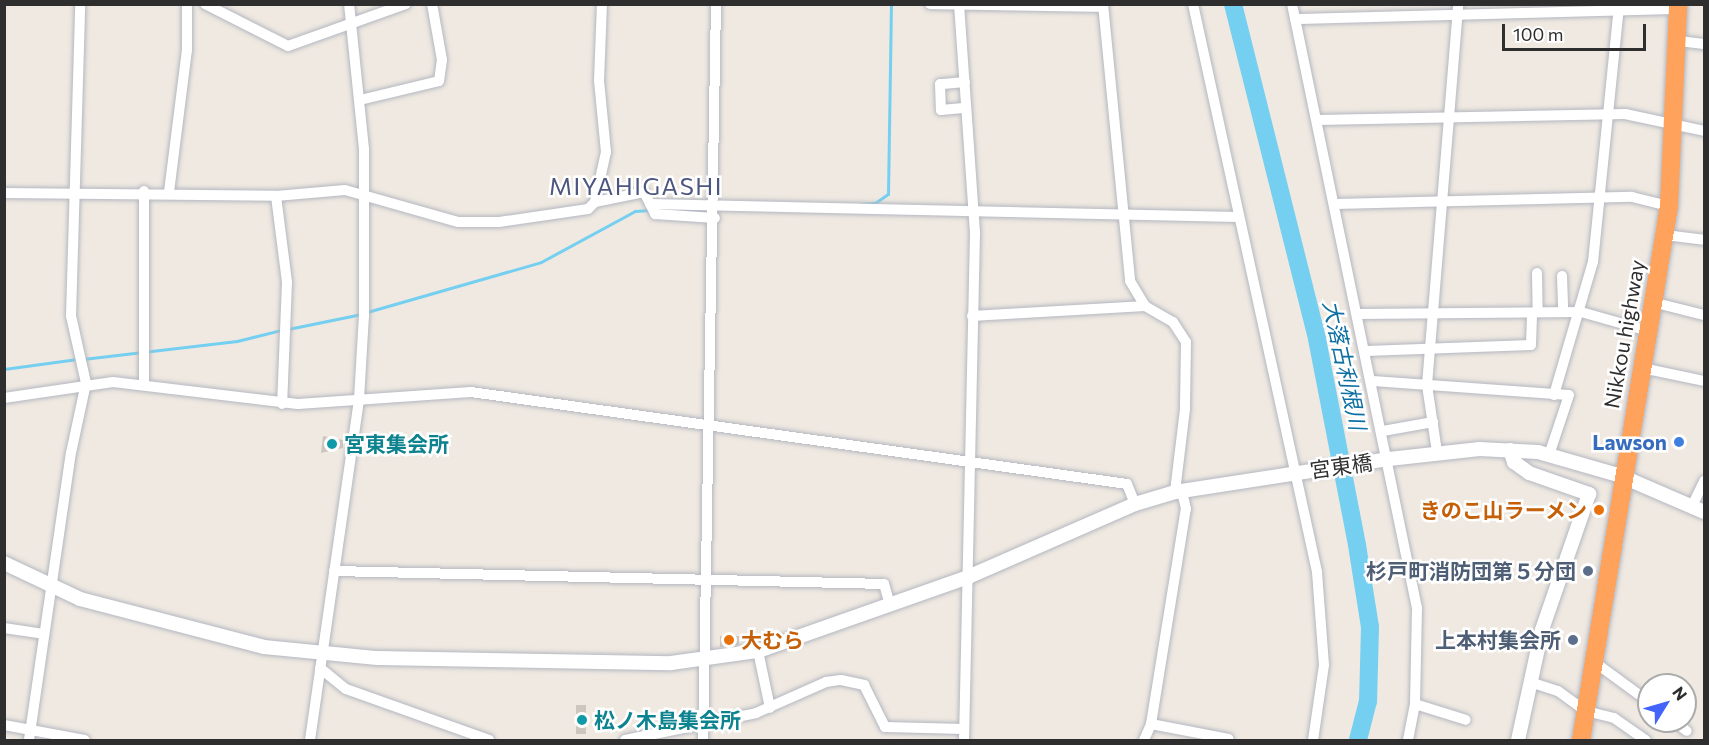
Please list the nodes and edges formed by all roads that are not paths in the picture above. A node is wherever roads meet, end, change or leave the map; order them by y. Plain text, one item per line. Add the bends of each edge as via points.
1 (81, 4) edge
2 (187, 4) edge
3 (205, 4) edge
4 (349, 4) edge
5 (406, 4) edge
6 (432, 4) edge
7 (602, 4) edge
8 (716, 4) edge
9 (930, 4) edge
10 (1193, 4) edge
11 (1292, 4) edge
12 (959, 6) edge
13 (1103, 6) edge
14 (1678, 7) edge
15 (1619, 9) edge
16 (1458, 10) edge
17 (1295, 19) junction
18 (349, 28) junction
19 (1679, 40) junction
20 (1704, 44) edge
21 (965, 82) junction
22 (360, 100) junction
23 (966, 108) junction
24 (1607, 115) junction
25 (1449, 117) junction
26 (1317, 120) junction
27 (1675, 127) junction
28 (1704, 131) edge
29 (144, 191) junction
30 (77, 192) junction
31 (169, 192) junction
32 (4, 193) edge
33 (366, 193) junction
34 (276, 196) junction
35 (1599, 198) junction
36 (596, 202) junction
37 (1442, 202) junction
38 (1335, 204) junction
39 (1669, 206) junction
40 (715, 213) junction
41 (974, 214) junction
42 (1124, 217) junction
43 (1238, 217) junction
44 (1665, 235) junction
45 (1704, 240) edge
46 (1537, 273) dead end
47 (1562, 276) dead end
48 (1652, 302) junction
49 (1145, 306) junction
50 (1535, 312) junction
51 (1563, 312) junction
52 (1581, 312) junction
53 (1433, 313) junction
54 (1358, 314) junction
55 (1704, 315) edge
56 (972, 316) junction
57 (1648, 331) junction
58 (1430, 349) junction
59 (1366, 351) junction
60 (1642, 368) junction
61 (1373, 381) junction
62 (1704, 381) edge
63 (86, 383) junction
64 (144, 385) junction
65 (1427, 385) junction
66 (1554, 395) junction
67 (4, 398) edge
68 (359, 399) junction
69 (282, 404) junction
70 (1432, 422) junction
71 (710, 424) junction
72 (1383, 431) junction
73 (1510, 450) junction
74 (1437, 452) junction
75 (1549, 455) junction
76 (1389, 459) junction
77 (969, 462) junction
78 (1294, 473) junction
79 (1621, 476) junction
80 (1704, 481) edge
81 (1179, 492) junction
82 (1135, 504) junction
83 (1698, 509) edge
84 (4, 563) edge
85 (334, 571) junction
86 (968, 577) junction
87 (707, 580) junction
88 (51, 589) junction
89 (891, 605) junction
90 (4, 628) edge
91 (44, 634) junction
92 (758, 651) junction
93 (705, 661) junction
94 (1593, 661) junction
95 (321, 662) junction
96 (1530, 682) junction
97 (1637, 693) edge
98 (1415, 704) junction
99 (770, 708) junction
100 (1586, 711) junction
101 (1466, 720) dead end
102 (704, 724) junction
103 (1151, 724) junction
104 (4, 725) edge
105 (30, 735) edge
106 (964, 735) edge
107 (1229, 740) edge
108 (85, 741) edge
109 (310, 741) edge
110 (489, 741) edge
111 (625, 741) edge
112 (704, 741) edge
113 (1144, 741) edge
114 (1313, 741) edge
115 (1408, 741) edge
116 (1518, 741) edge
117 (1581, 741) edge
118 (1646, 741) edge

1 - 30 street
2 - 31 street via 187,50
3 - 18 street via 288,46
4 - 18 street
5 - 18 street
6 - 22 street via 442,60 439,81
7 - 36 street via 599,81 606,152
8 - 40 street
9 - 12 street
10 - 43 street
11 - 17 street
12 - 13 street
12 - 21 street
13 - 42 street
14 - 15 street
14 - 19 highway, Nikkou highway
15 - 16 street
15 - 24 street
16 - 17 street
16 - 25 street
17 - 26 street
18 - 22 street
19 - 20 street
19 - 27 highway, Nikkou highway
21 - 23 street
21 - 23 street via 940,84 941,110
22 - 33 street
23 - 41 street
24 - 25 street
24 - 27 street via 1625,114
24 - 35 street
25 - 26 street
25 - 37 street
26 - 38 street
27 - 28 street
27 - 39 highway, Nikkou highway
29 - 30 street
29 - 31 street
29 - 64 street
30 - 32 street
30 - 63 street via 71,316
31 - 34 street
33 - 34 street via 345,190
33 - 36 street via 458,222 499,222 588,209
33 - 68 street
34 - 69 street via 287,282
35 - 37 street
35 - 39 street via 1632,197
35 - 52 street via 1593,262
36 - 40 street via 644,192 655,214
37 - 38 street
37 - 53 street
38 - 54 street
39 - 44 highway, Nikkou highway
40 - 41 street
40 - 71 street
41 - 42 street
41 - 56 street
42 - 43 street
42 - 49 street via 1130,281
43 - 78 street
44 - 45 street
44 - 48 highway, Nikkou highway
46 - 50 street
47 - 51 street
48 - 55 street
48 - 57 highway, Nikkou highway
49 - 56 street
49 - 81 street via 1173,322 1186,342
50 - 51 street
50 - 53 street
50 - 58 street via 1531,345
51 - 52 street
52 - 57 street
52 - 66 street
53 - 54 street
53 - 58 street
54 - 59 street
56 - 77 street
57 - 60 highway, Nikkou highway
58 - 59 street
58 - 65 street
59 - 61 street
60 - 62 street
60 - 79 highway, Nikkou highway
61 - 65 street
61 - 72 street
63 - 64 street
63 - 67 street
63 - 88 street
64 - 69 street
65 - 66 street
65 - 70 street
66 - 75 street via 1569,395
68 - 69 street
68 - 71 street via 471,392
68 - 85 street
70 - 72 street
70 - 74 street
71 - 77 street
71 - 87 street
72 - 76 street
73 - 74 street, 宮東橋
73 - 75 street, 宮東橋
73 - 96 street via 1514,462 1529,473 1589,494 1542,630
74 - 76 street, 宮東橋
75 - 79 street, 宮東橋
76 - 78 street, 宮東橋
76 - 98 street via 1417,608
77 - 82 street via 1127,484
77 - 86 street
78 - 81 street, 宮東橋
78 - 114 street via 1317,572 1324,632
79 - 83 street, 宮東橋
79 - 94 highway, Nikkou highway
80 - 83 street
81 - 82 street, 宮東橋
81 - 103 street via 1186,509
82 - 86 street, 宮東橋
84 - 88 street, 宮東橋
85 - 87 street
85 - 95 street
86 - 89 street, 宮東橋
86 - 106 street
87 - 89 street via 884,584
87 - 93 street
88 - 91 street
88 - 95 street, 宮東橋
89 - 92 street, 宮東橋
90 - 91 street
91 - 105 street
92 - 93 street, 宮東橋
92 - 99 street
93 - 95 street, 宮東橋
93 - 102 street
94 - 97 street
94 - 100 highway, Nikkou highway
95 - 109 street
95 - 110 street via 346,688
96 - 100 street via 1558,691
96 - 116 street
98 - 101 street
98 - 115 street
99 - 102 street
99 - 106 street via 826,682 842,680 864,685 885,728
100 - 117 highway, Nikkou highway
100 - 118 street via 1614,718
102 - 111 street
102 - 112 street
103 - 107 street
103 - 113 street
104 - 105 street
105 - 108 street

